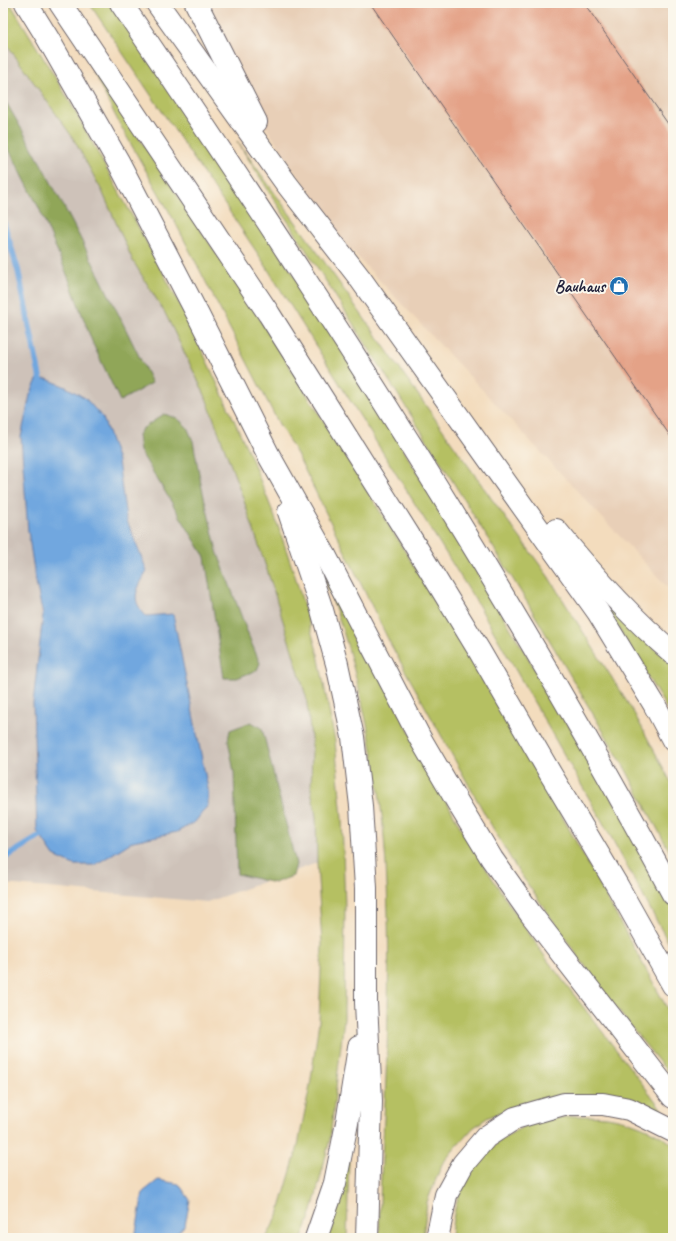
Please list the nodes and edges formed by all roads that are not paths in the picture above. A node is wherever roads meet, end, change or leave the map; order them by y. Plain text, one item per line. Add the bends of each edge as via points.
1 (26, 3) edge
2 (60, 3) edge
3 (122, 3) edge
4 (157, 3) edge
5 (196, 3) edge
6 (286, 183) junction
7 (268, 454) junction
8 (673, 653) edge
9 (673, 740) edge
10 (673, 894) edge
11 (673, 985) edge
12 (366, 1002) junction
13 (673, 1097) edge
14 (673, 1131) edge
15 (316, 1238) edge
16 (367, 1238) edge
17 (439, 1238) edge

1 - 7 highway via 119,163
2 - 11 highway via 269,314 413,542 618,887
3 - 10 highway via 234,170 472,543 586,738
4 - 6 highway
5 - 6 highway
6 - 8 highway via 339,239 389,302 556,530 611,594
6 - 9 highway via 359,277 598,612
7 - 12 highway via 322,610 353,737 361,806 366,888
7 - 13 highway via 326,557 420,738 492,859 535,919
12 - 15 highway via 335,1183
12 - 16 highway via 371,1101
14 - 17 highway via 629,1109 603,1104 564,1104 515,1118 486,1137 463,1164 446,1195

